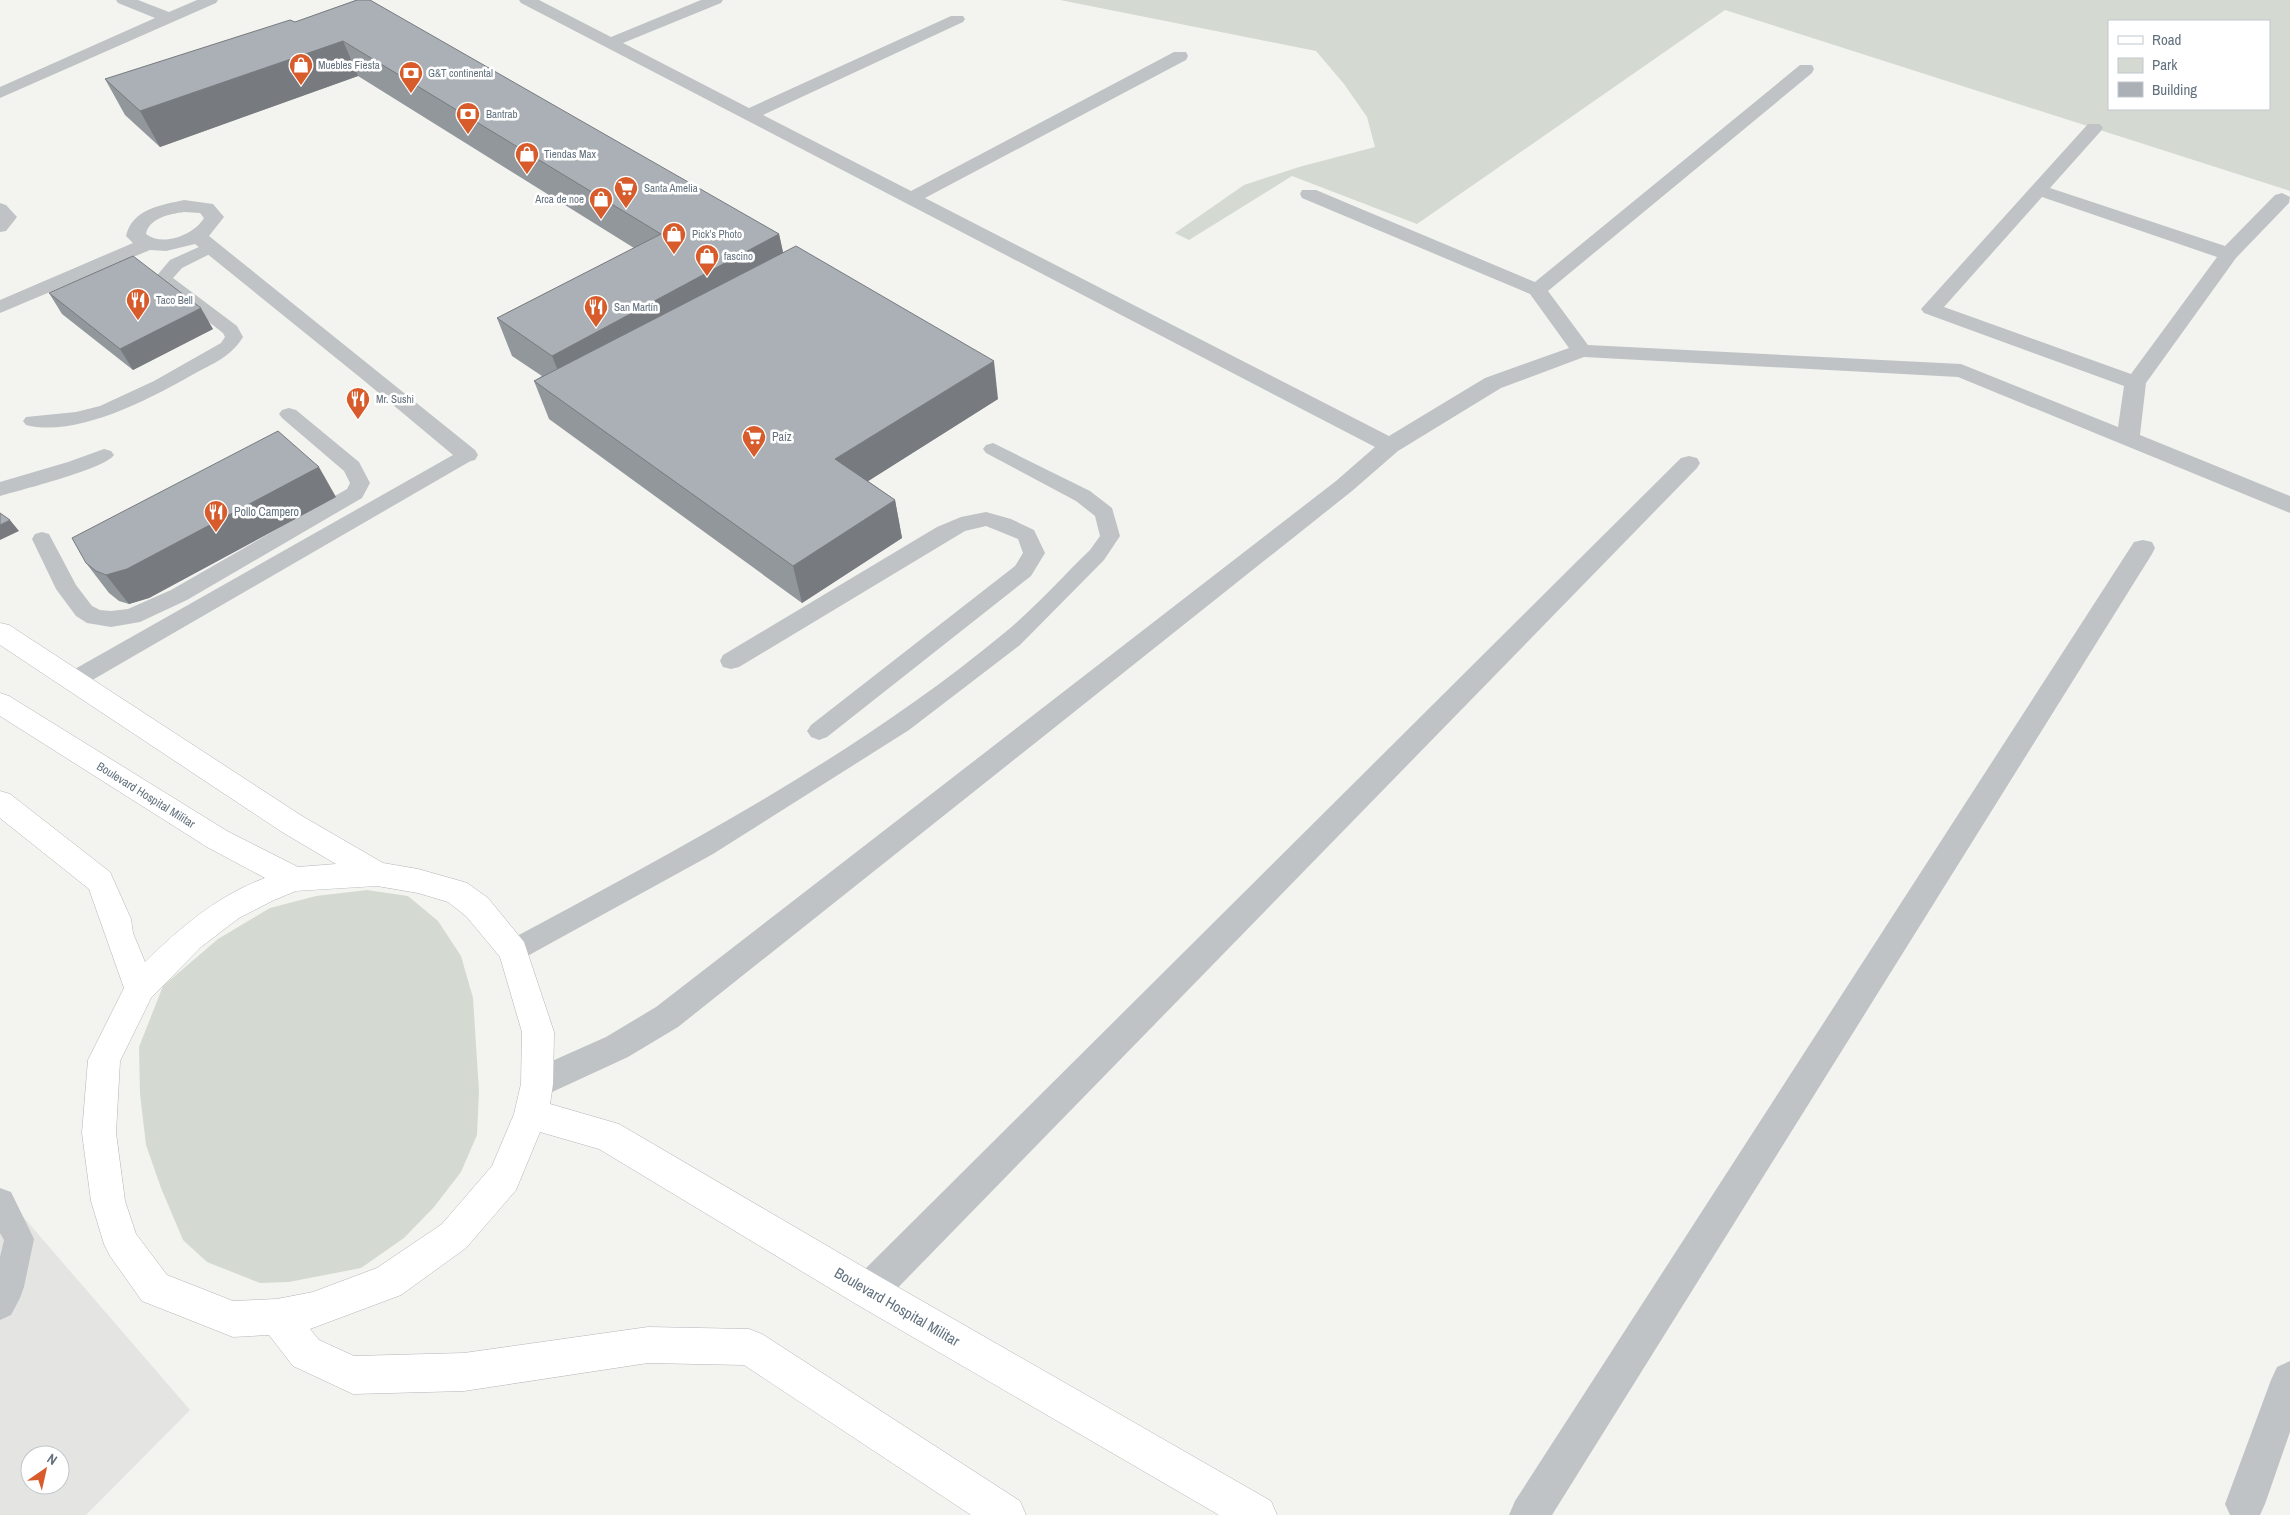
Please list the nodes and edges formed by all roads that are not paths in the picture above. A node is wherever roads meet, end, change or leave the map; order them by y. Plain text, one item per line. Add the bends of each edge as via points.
1 (124, 0) edge
2 (210, 0) edge
3 (527, 0) edge
4 (715, 0) edge
5 (169, 18) junction
6 (957, 19) dead end
7 (610, 43) junction
8 (1180, 56) dead end
9 (1806, 69) dead end
10 (0, 93) edge
11 (748, 115) junction
12 (2094, 128) dead end
13 (2038, 190) junction
14 (1309, 194) dead end
15 (910, 199) junction
16 (2282, 199) dead end
17 (0, 208) edge
18 (0, 227) edge
19 (142, 237) junction
20 (203, 242) junction
21 (2229, 254) junction
22 (66, 258) dead end
23 (1537, 290) junction
24 (0, 306) edge
25 (1582, 351) junction
26 (2135, 383) junction
27 (289, 414) dead end
28 (33, 420) dead end
29 (2128, 440) junction
30 (1390, 446) junction
31 (993, 449) dead end
32 (104, 455) dead end
33 (467, 455) joint
34 (1689, 463) dead end
35 (0, 489) edge
36 (2290, 505) edge
37 (42, 540) dead end
38 (2143, 548) dead end
39 (0, 632) edge
40 (731, 661) dead end
41 (74, 680) junction
42 (0, 703) edge
43 (819, 731) dead end
44 (0, 802) edge
45 (377, 874) junction
46 (296, 879) junction
47 (512, 951) junction
48 (140, 988) junction
49 (534, 1099) junction
50 (0, 1202) edge
51 (869, 1291) junction
52 (0, 1304) edge
53 (277, 1317) junction
54 (2290, 1380) edge
55 (2245, 1504) dead end
56 (1006, 1515) edge
57 (1257, 1515) edge
58 (1529, 1515) edge

1 - 5 street
2 - 5 street
3 - 7 street
4 - 7 street
5 - 10 street
6 - 11 street
7 - 11 street
8 - 15 street
9 - 23 street
11 - 15 street
12 - 13 street
13 - 21 street
13 - 26 street via 1931,309
14 - 23 street
15 - 30 street
16 - 21 street
17 - 18 lane via 9,217
19 - 20 street via 171,244
19 - 20 street via 140,224 159,212 196,206 206,208 214,218
19 - 22 street
19 - 24 street
20 - 28 lane via 176,264 164,279 231,330 234,337 228,347 123,403 91,415
20 - 33 street
21 - 26 street
23 - 25 street
25 - 29 street via 1962,371
25 - 30 street via 1493,383
26 - 29 street
27 - 37 lane via 352,466 360,483 355,494 179,595 132,616 95,617 84,611 67,589
29 - 36 street
30 - 49 street via 1344,486 667,1018
31 - 47 lane via 1083,496 1105,513 1110,536 1097,555 1012,639 901,724 704,847
32 - 35 lane via 76,468
33 - 41 lane
34 - 51 street
38 - 58 street
39 - 41 main road
40 - 43 lane via 969,519 994,518 1027,535 1034,553 1023,571
41 - 45 main road via 292,824
42 - 46 main road, Boulevard Hospital Militar via 217,839
44 - 48 main road via 100,881
45 - 46 main road
45 - 47 main road via 418,880 457,892 477,907
46 - 48 main road via 264,890 228,909 190,938
47 - 49 main road via 538,1032
48 - 53 main road via 104,1060 103,1069 99,1133 108,1200 122,1244 155,1288 233,1319
49 - 51 main road, Boulevard Hospital Militar via 607,1136
49 - 53 main road via 504,1178 454,1236 388,1282 313,1310
50 - 52 lane via 19,1239 9,1287
51 - 57 main road, Boulevard Hospital Militar
53 - 56 main road via 306,1353 353,1375 464,1372 648,1345 749,1348
54 - 55 street

